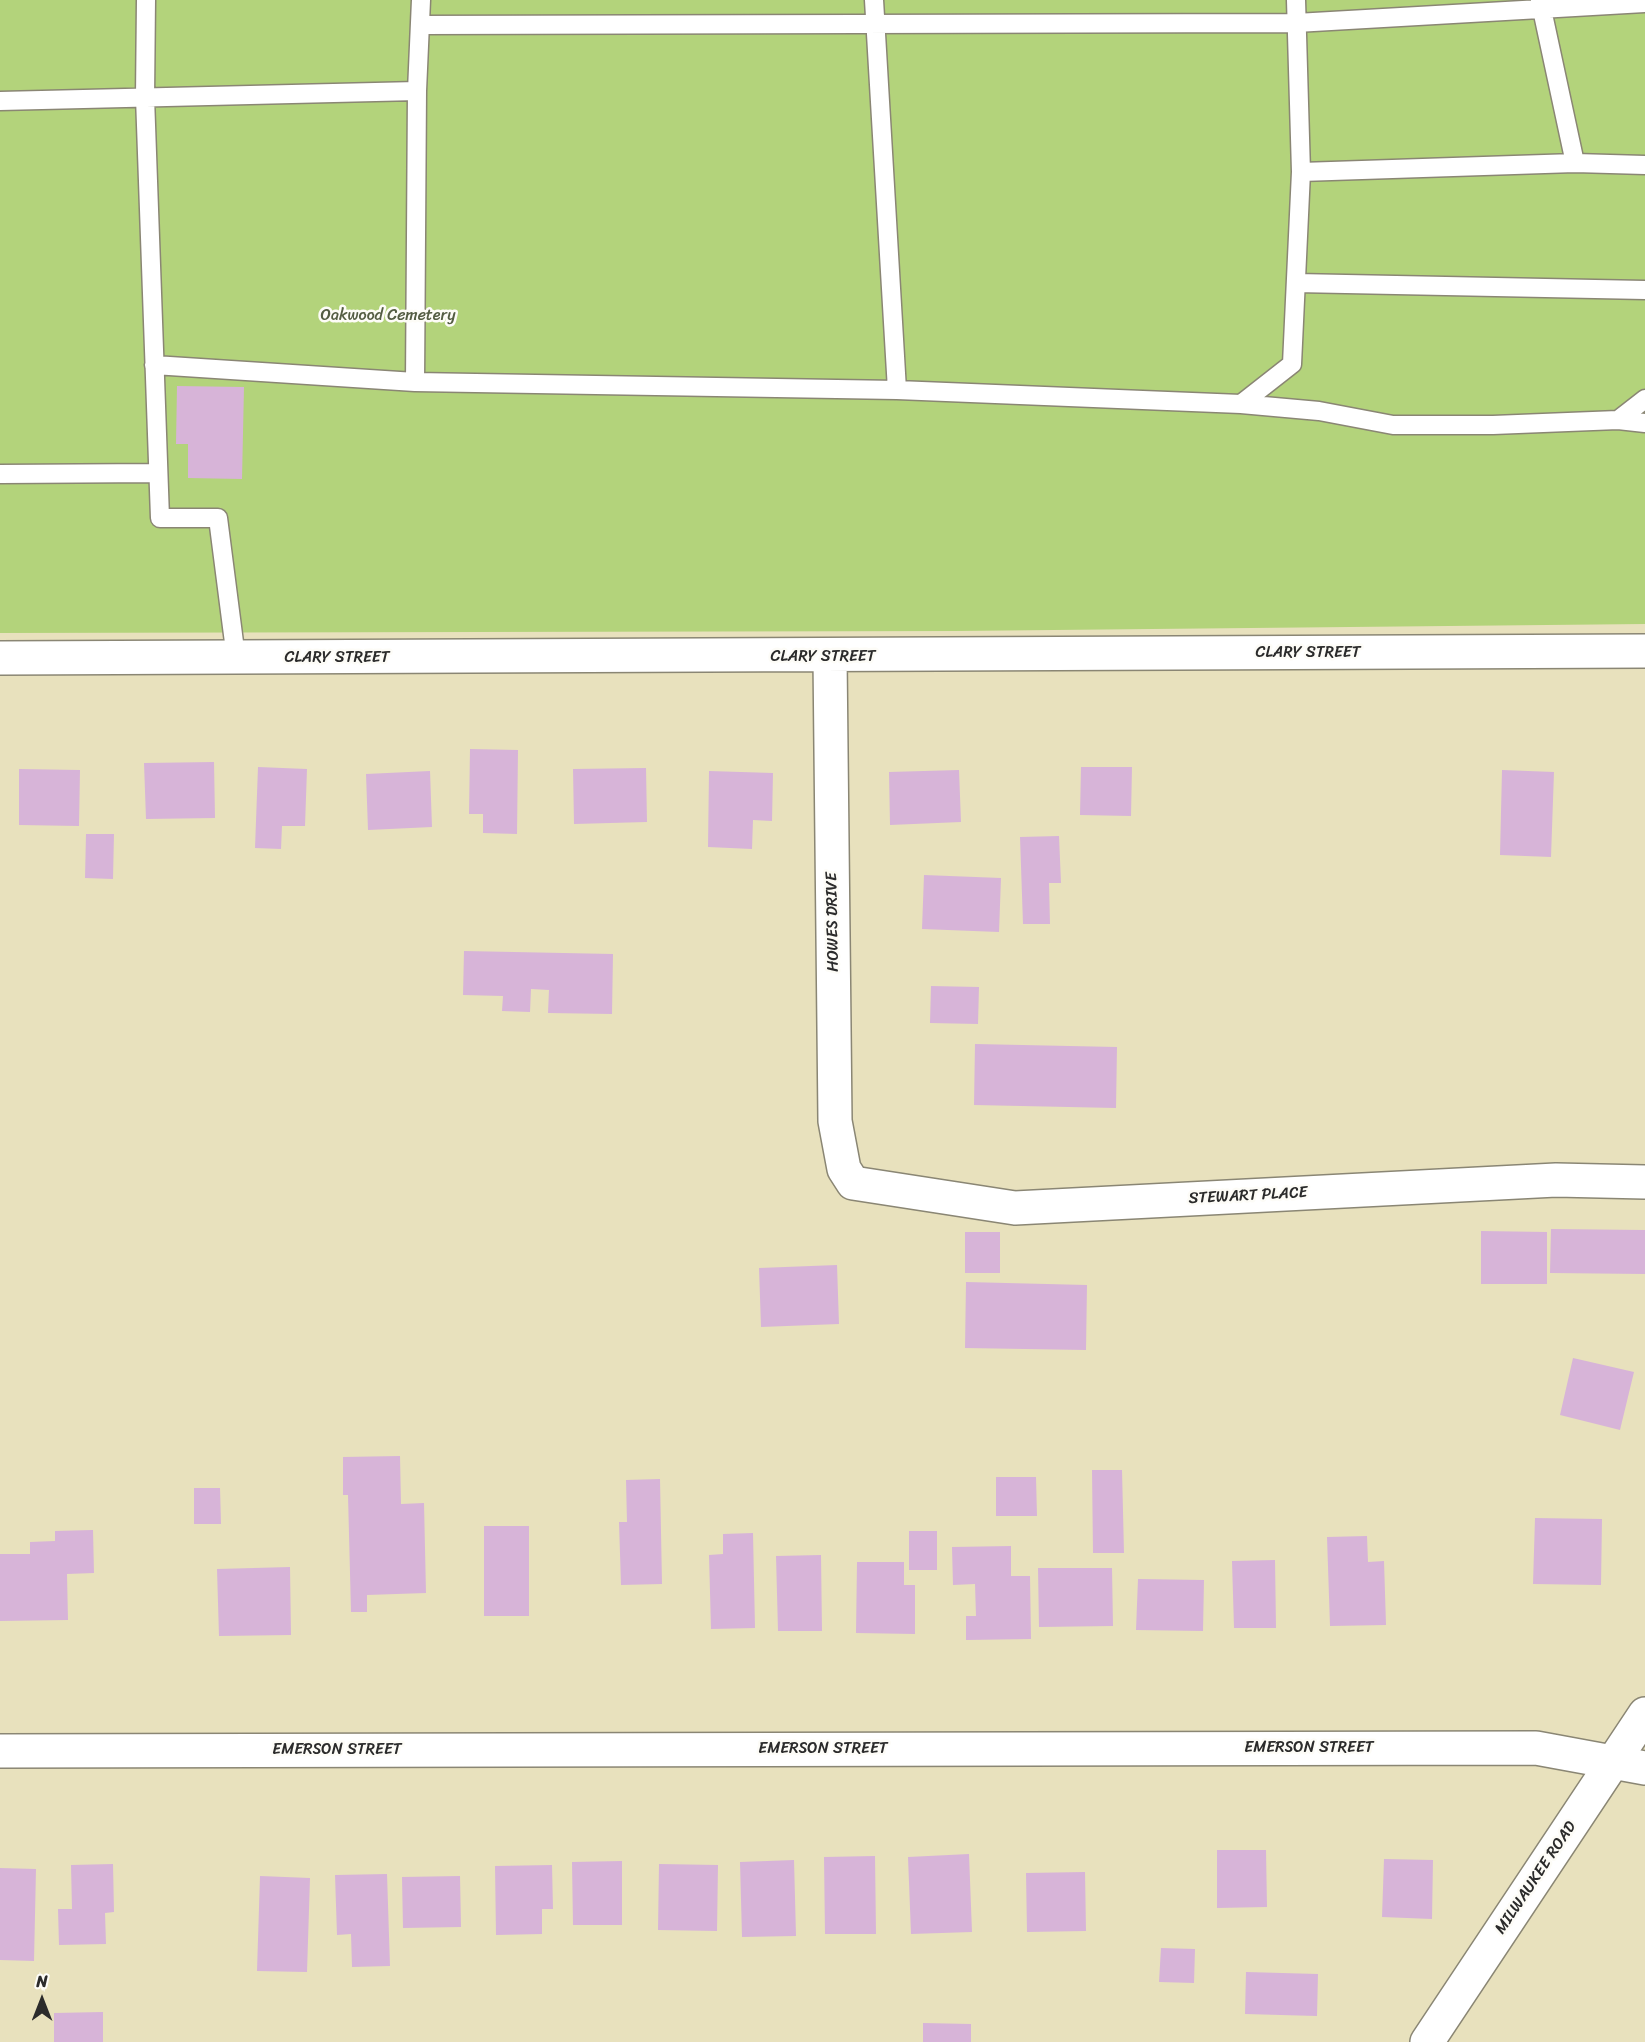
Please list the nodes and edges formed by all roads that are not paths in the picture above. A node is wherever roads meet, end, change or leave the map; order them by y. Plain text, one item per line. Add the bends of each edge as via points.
1 (146, 0) edge
2 (421, 0) edge
3 (874, 0) edge
4 (1296, 0) edge
5 (1645, 3) edge
6 (1540, 4) edge
7 (873, 22) junction
8 (1296, 23) junction
9 (420, 24) junction
10 (417, 91) junction
11 (145, 97) junction
12 (0, 101) edge
13 (1575, 163) junction
14 (1645, 165) edge
15 (1301, 172) junction
16 (1296, 284) junction
17 (1645, 290) edge
18 (154, 365) junction
19 (415, 382) junction
20 (897, 390) junction
21 (1645, 399) edge
22 (1241, 404) junction
23 (1618, 420) junction
24 (1645, 423) edge
25 (158, 473) junction
26 (0, 474) edge
27 (1645, 651) edge
28 (830, 657) junction
29 (0, 658) edge
30 (236, 658) junction
31 (1645, 1182) edge
32 (853, 1183) joint
33 (1645, 1714) edge
34 (0, 1751) edge
35 (1612, 1764) junction
36 (1645, 1768) edge
37 (1427, 2042) edge

1 - 11 lane
2 - 9 lane
3 - 7 lane
4 - 8 lane
5 - 6 lane
6 - 8 lane
6 - 13 lane
7 - 8 lane
7 - 9 lane
7 - 20 lane
8 - 15 lane
9 - 10 lane
10 - 11 lane
10 - 19 lane
11 - 12 lane
11 - 18 lane
13 - 14 lane
13 - 15 lane
15 - 16 lane
16 - 17 lane
16 - 22 lane via 1292,364
18 - 19 lane
18 - 25 lane
19 - 20 lane
20 - 22 lane
21 - 23 lane
22 - 23 lane via 1319,411 1393,425
23 - 24 lane
25 - 26 lane
25 - 30 lane via 160,518 218,518
27 - 28 street, CLARY STREET
28 - 30 street, CLARY STREET
28 - 32 street, HOWES DRIVE via 835,1121 844,1169
29 - 30 street, CLARY STREET
31 - 32 street, STEWART PLACE via 1556,1180 1015,1208
33 - 35 street, MILWAUKEE ROAD
34 - 35 street, EMERSON STREET via 1536,1748
35 - 36 street, EMERSON STREET
35 - 37 street, MILWAUKEE ROAD

